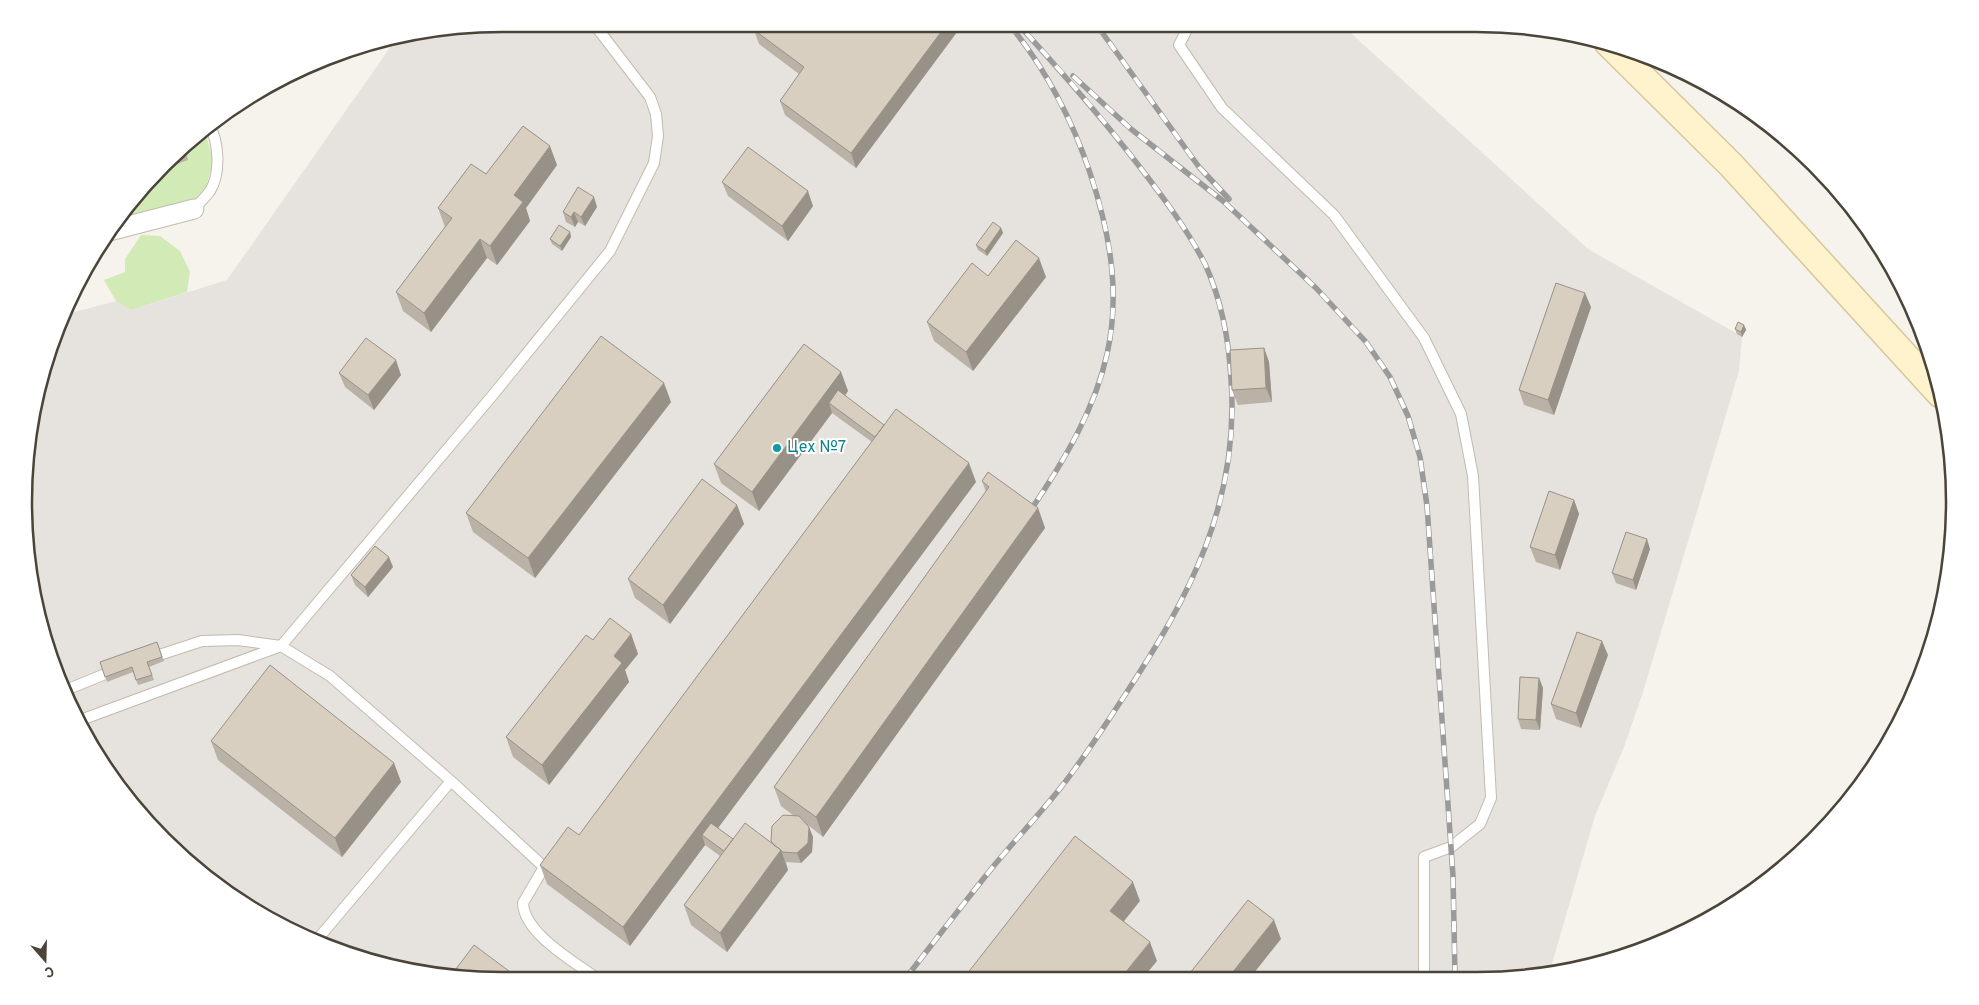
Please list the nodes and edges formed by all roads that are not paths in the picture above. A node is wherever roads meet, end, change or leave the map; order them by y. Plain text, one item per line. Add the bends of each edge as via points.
1 (600, 32) edge
2 (1186, 32) edge
3 (1620, 55) edge
4 (212, 133) edge
5 (194, 209) joint
6 (121, 228) edge
7 (1931, 384) edge
8 (281, 646) junction
9 (71, 688) edge
10 (85, 718) edge
11 (451, 781) junction
12 (320, 936) edge
13 (588, 972) edge
14 (1424, 972) edge

1 - 8 lane via 650,96 658,136 654,163 610,251
2 - 14 lane via 1179,45 1222,108 1334,215 1424,338 1461,414 1473,476 1491,798 1480,824 1451,847 1424,857
3 - 7 main road via 1732,166
4 - 5 lane via 217,149 211,190
5 - 6 street
8 - 9 lane via 238,640 202,641
8 - 10 lane
8 - 11 lane via 330,676
11 - 12 lane
11 - 13 lane via 544,867 523,903 523,911 541,936

